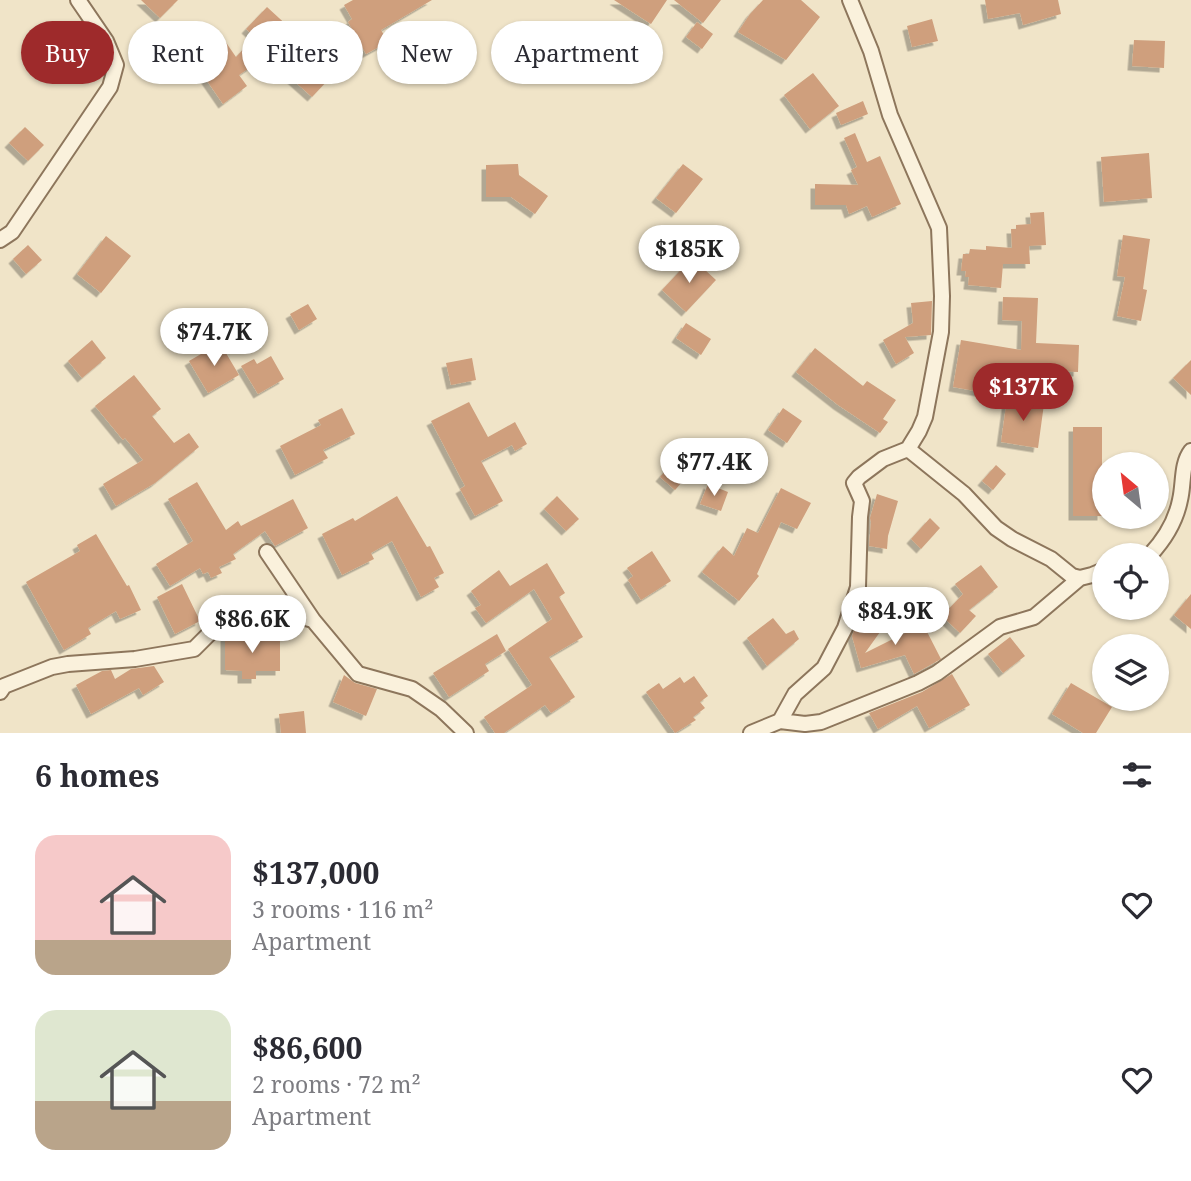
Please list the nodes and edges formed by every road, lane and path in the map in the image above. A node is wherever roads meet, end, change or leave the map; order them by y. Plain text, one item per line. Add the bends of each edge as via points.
1 (78, 0) edge
2 (850, 0) edge
3 (0, 240) edge
4 (908, 449) junction
5 (1191, 451) edge
6 (1159, 543) edge
7 (267, 552) dead end
8 (1092, 574) edge
9 (1080, 578) junction
10 (313, 620) junction
11 (0, 692) edge
12 (780, 721) junction
13 (466, 733) edge
14 (751, 733) edge

1 - 3 street via 116,65 110,87 12,232
2 - 4 street via 890,115 939,228 941,332 925,417
4 - 9 street via 964,494 996,528
4 - 12 street via 883,459 854,484 862,501 859,587 824,668 795,694
5 - 6 street via 1186,457 1180,501
7 - 10 street
8 - 9 street
9 - 12 street via 1034,617 1000,627 918,683 821,722
10 - 11 street via 290,614 239,619 214,629 194,649 52,667 4,686
10 - 13 street via 358,674 412,689
12 - 14 street

